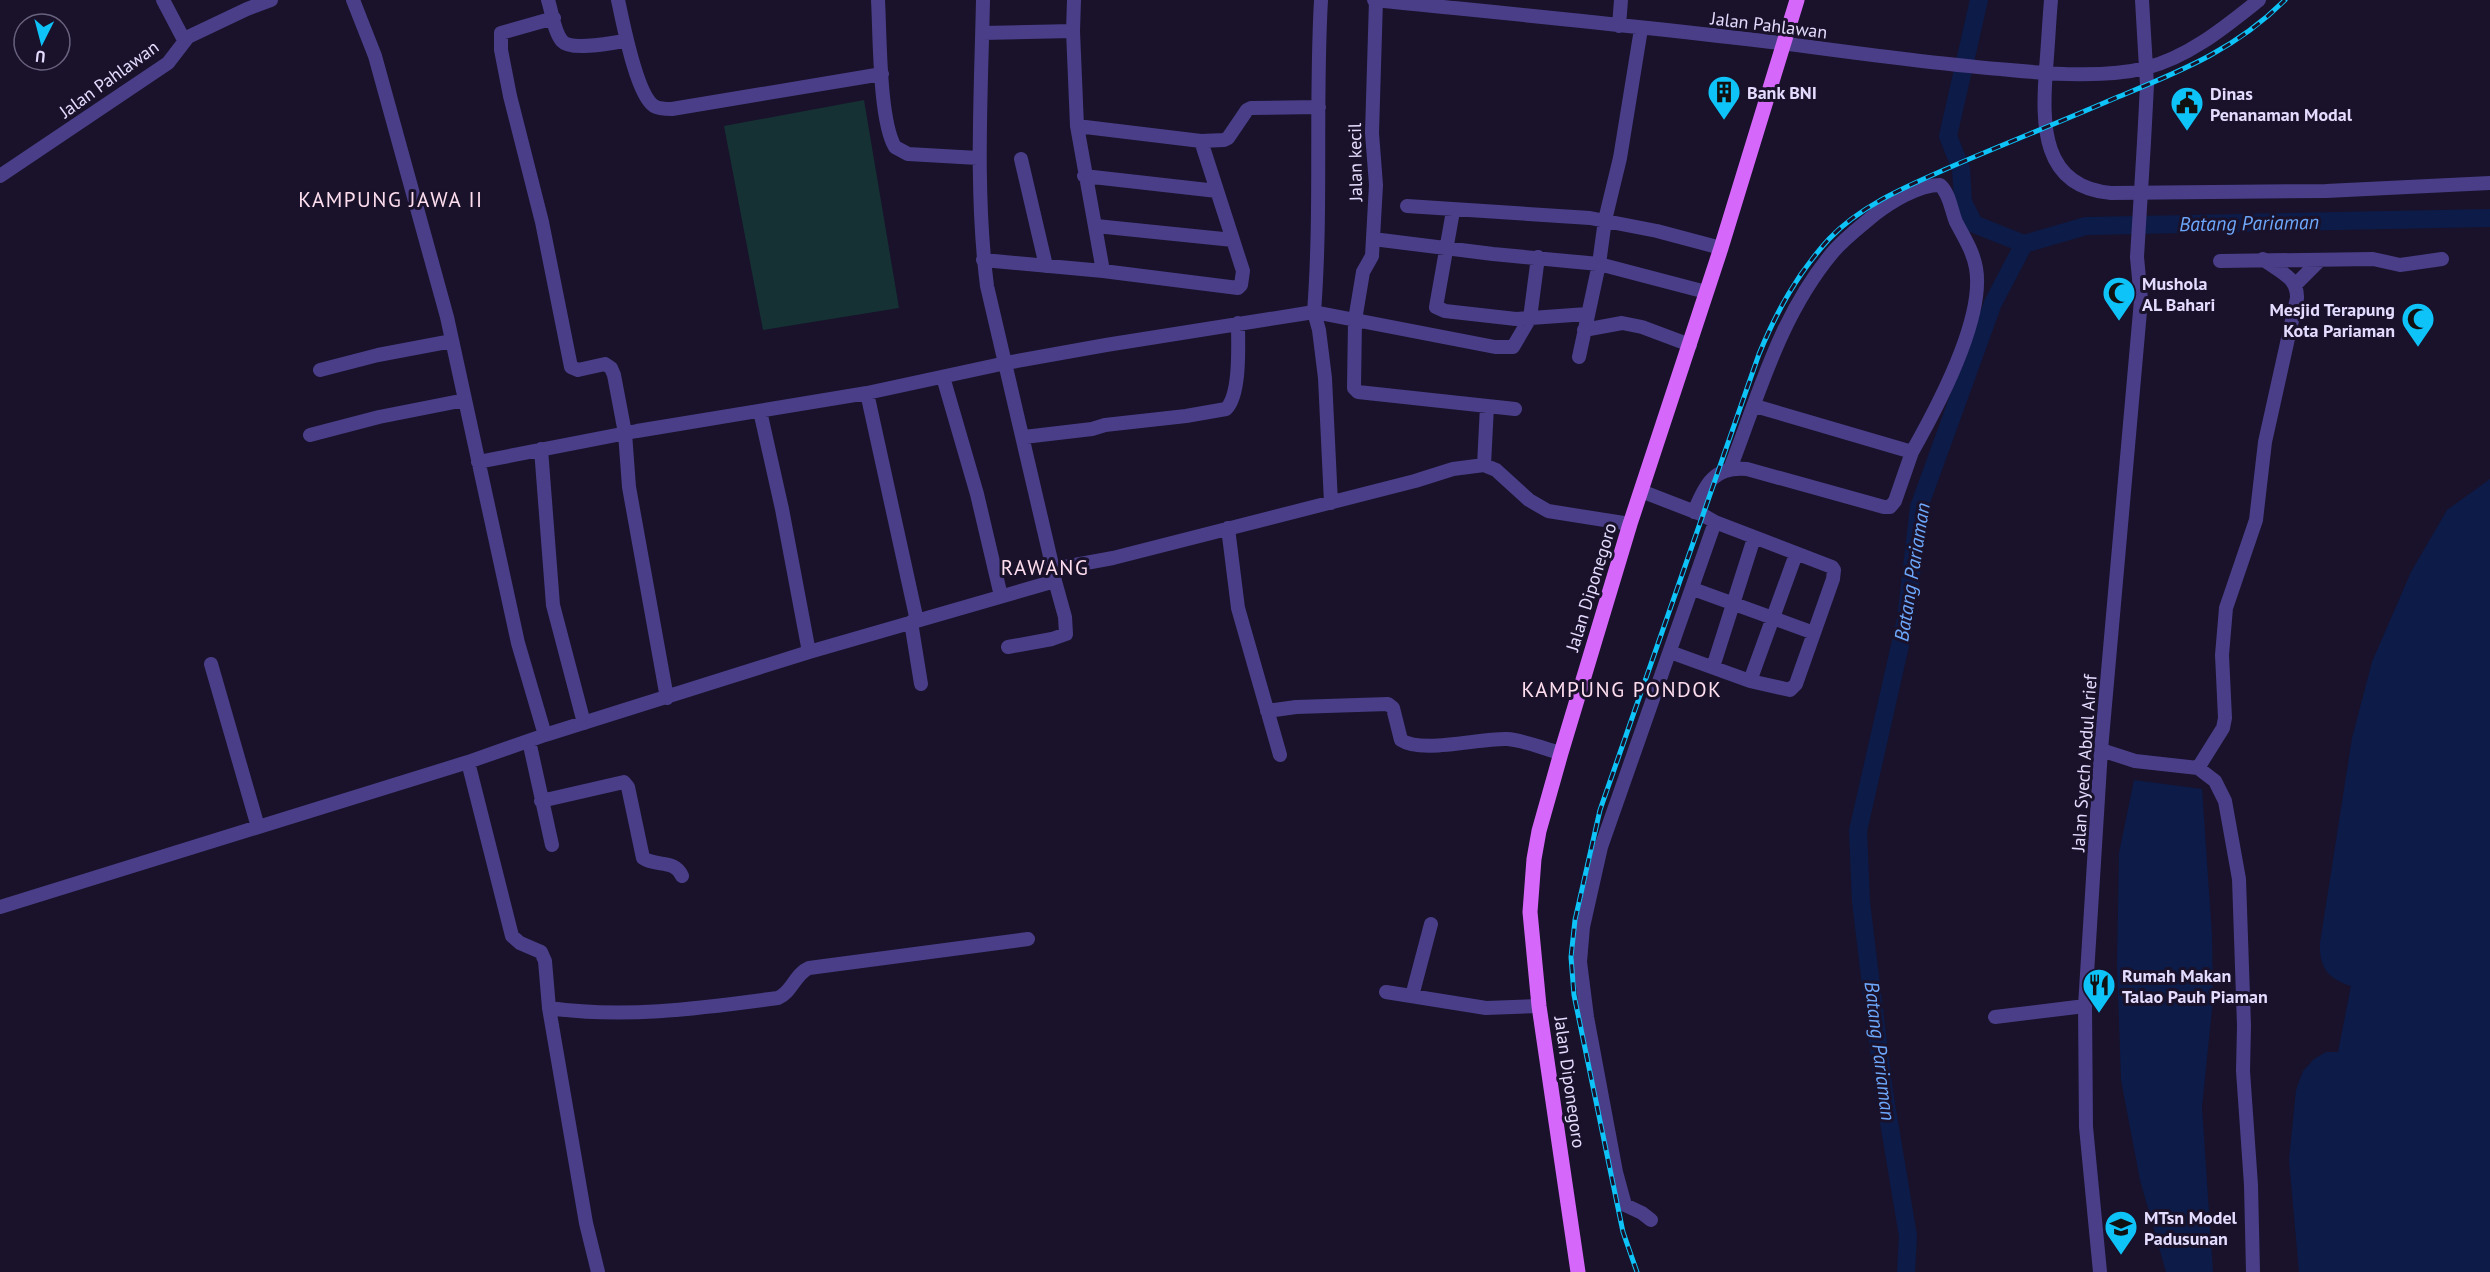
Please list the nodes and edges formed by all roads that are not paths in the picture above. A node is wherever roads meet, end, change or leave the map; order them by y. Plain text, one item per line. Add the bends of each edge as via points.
1 (163, 0) edge
2 (271, 0) edge
3 (354, 0) edge
4 (548, 0) edge
5 (618, 0) edge
6 (878, 0) edge
7 (983, 0) edge
8 (1074, 0) edge
9 (1321, 0) edge
10 (1375, 0) edge
11 (1621, 0) edge
12 (1797, 0) edge
13 (2051, 0) edge
14 (2142, 0) edge
15 (2259, 0) edge
16 (1474, 5) edge
17 (554, 18) junction
18 (1619, 26) junction
19 (1641, 28) junction
20 (1073, 31) junction
21 (983, 33) junction
22 (184, 40) junction
23 (627, 41) junction
24 (1785, 44) junction
25 (2147, 68) junction
26 (2046, 73) junction
27 (882, 74) junction
28 (1319, 107) junction
29 (1077, 126) junction
30 (1201, 141) junction
31 (978, 158) junction
32 (1021, 159) dead end
33 (0, 176) edge
34 (1084, 176) junction
35 (2490, 183) edge
36 (1217, 191) junction
37 (1407, 206) dead end
38 (1453, 211) junction
39 (1605, 220) junction
40 (1096, 226) junction
41 (1372, 239) junction
42 (1233, 240) junction
43 (1721, 248) junction
44 (1446, 249) junction
45 (1539, 257) junction
46 (983, 260) junction
47 (2263, 260) junction
48 (2320, 260) junction
49 (2442, 260) dead end
50 (2220, 261) dead end
51 (1599, 264) junction
52 (1046, 266) junction
53 (1103, 271) junction
54 (2296, 284) junction
55 (1707, 292) junction
56 (1314, 312) junction
57 (1587, 314) junction
58 (1530, 318) junction
59 (1355, 320) junction
60 (1238, 323) junction
61 (1584, 330) junction
62 (452, 341) junction
63 (1690, 345) junction
64 (1579, 357) dead end
65 (1006, 363) junction
66 (320, 370) dead end
67 (943, 376) junction
68 (867, 393) junction
69 (465, 400) junction
70 (1487, 406) junction
71 (1755, 406) junction
72 (1515, 409) dead end
73 (760, 411) junction
74 (625, 434) junction
75 (310, 435) dead end
76 (1024, 437) junction
77 (541, 449) junction
78 (1912, 452) junction
79 (478, 462) junction
80 (1484, 465) junction
81 (1730, 470) junction
82 (1641, 491) junction
83 (1331, 503) junction
84 (1694, 512) junction
85 (1715, 522) junction
86 (1630, 524) junction
87 (1228, 528) junction
88 (1754, 538) junction
89 (1796, 554) junction
90 (1054, 575) junction
91 (1693, 589) junction
92 (1001, 596) junction
93 (1734, 603) junction
94 (1774, 617) junction
95 (914, 621) junction
96 (1814, 633) junction
97 (1008, 647) dead end
98 (809, 652) junction
99 (1670, 652) junction
100 (211, 664) dead end
101 (1713, 667) junction
102 (1750, 681) junction
103 (921, 684) dead end
104 (667, 698) junction
105 (1267, 711) junction
106 (584, 723) junction
107 (545, 735) junction
108 (529, 741) junction
109 (2101, 750) junction
110 (1561, 753) junction
111 (1280, 755) dead end
112 (468, 762) junction
113 (2198, 768) junction
114 (541, 801) junction
115 (258, 827) junction
116 (552, 845) dead end
117 (682, 876) dead end
118 (0, 907) edge
119 (1431, 924) dead end
120 (1028, 939) dead end
121 (1386, 992) dead end
122 (1412, 996) junction
123 (1539, 1006) junction
124 (2085, 1006) junction
125 (549, 1008) junction
126 (1995, 1017) dead end
127 (1651, 1220) dead end
128 (598, 1272) edge
129 (1578, 1272) edge
130 (2100, 1272) edge
131 (2253, 1272) edge

1 - 22 street
2 - 22 street, Jalan Pahlawan
3 - 62 street via 375,56
4 - 17 street
5 - 23 street
6 - 27 street
7 - 21 street
8 - 20 street
9 - 28 street
10 - 16 street, Jalan Pahlawan
10 - 41 street, Jalan kecil via 1372,133 1376,185
11 - 18 street
12 - 24 main road, Jalan Diponegoro
13 - 26 street
14 - 25 street, Jalan Syech Abdul Arief
15 - 25 street, Jalan Pahlawan via 2188,51
16 - 18 street, Jalan Pahlawan
17 - 23 street via 560,40 572,46
17 - 74 street via 501,33 501,50 545,233 570,365 578,370 597,364 611,368
18 - 19 street, Jalan Pahlawan
19 - 24 street, Jalan Pahlawan
19 - 39 street via 1623,143
20 - 21 street
20 - 29 street
21 - 31 street
22 - 33 street, Jalan Pahlawan via 168,63
23 - 27 street via 644,94 660,109
24 - 26 street, Jalan Pahlawan
24 - 43 main road, Jalan Diponegoro
25 - 26 street, Jalan Pahlawan
25 - 109 street, Jalan Syech Abdul Arief, bridge via 2137,257 2141,300
26 - 35 street via 2043,111 2047,140 2060,166 2074,182 2091,191 2326,191
27 - 31 street via 891,136 898,150
28 - 30 street via 1251,108 1228,138
28 - 56 street
29 - 30 street
29 - 34 street
30 - 36 street
31 - 46 street
32 - 52 street
34 - 36 street
34 - 40 street
36 - 42 street
37 - 38 street
38 - 39 street
38 - 44 street
39 - 43 street
39 - 51 street
40 - 42 street
40 - 53 street
41 - 44 street
41 - 59 street, Jalan kecil via 1372,256 1363,272
42 - 53 street via 1242,271 1238,288
43 - 55 main road, Jalan Diponegoro
44 - 45 street
44 - 58 street via 1436,307 1492,317
45 - 51 street
45 - 58 street
46 - 52 street
46 - 65 street
47 - 48 street
47 - 50 street
47 - 54 street
48 - 49 street via 2373,259 2400,265
48 - 54 street
51 - 55 street
51 - 57 street
52 - 53 street
54 - 113 street via 2297,298 2265,442 2256,520 2226,608 2223,728
55 - 63 main road, Jalan Diponegoro
56 - 59 street
56 - 60 street
56 - 83 street via 1325,378
57 - 58 street
57 - 61 street
58 - 59 street via 1517,344 1509,348
59 - 70 street, Jalan kecil via 1354,388 1358,392
60 - 65 street
60 - 76 street via 1234,391 1226,409
61 - 63 street via 1622,323
61 - 64 street
62 - 66 street
62 - 69 street
63 - 82 main road, Jalan Diponegoro
65 - 67 street
65 - 76 street
67 - 68 street
67 - 92 street
68 - 73 street
68 - 95 street
69 - 75 street
69 - 79 street
70 - 72 street
70 - 80 street
71 - 78 street
71 - 78 street via 1788,320 1835,250 1882,209 1917,191 1940,185 1946,190 1952,212 1974,256 1977,295 1967,335 1933,416
71 - 81 street
73 - 74 street
73 - 98 street
74 - 77 street
74 - 104 street via 629,487
76 - 90 street
77 - 79 street
77 - 106 street via 554,605
78 - 81 street via 1895,501 1887,507 1747,469
79 - 107 street via 518,643
80 - 83 street via 1453,469
80 - 86 street via 1548,511
81 - 84 street via 1707,484
82 - 84 street
82 - 86 main road, Jalan Diponegoro
83 - 87 street
84 - 85 street
85 - 88 street
85 - 91 street
86 - 110 main road, Jalan Diponegoro
87 - 90 street
87 - 105 street via 1236,594
88 - 89 street
88 - 93 street
89 - 94 street
89 - 96 street via 1823,562 1834,570
90 - 92 street
90 - 97 street via 1066,634
91 - 93 street
91 - 99 street
92 - 95 street
93 - 94 street
93 - 101 street
94 - 96 street
94 - 102 street
95 - 98 street
95 - 103 street
96 - 102 street via 1794,688 1783,690
98 - 104 street
99 - 101 street
99 - 127 street via 1601,847 1580,950 1587,1017 1616,1172 1625,1205
100 - 115 street
101 - 102 street
104 - 106 street
105 - 110 street via 1389,704 1401,740 1408,744 1511,739
105 - 111 street
106 - 107 street
107 - 108 street
108 - 112 street
108 - 114 street
109 - 113 street via 2136,761
109 - 124 street, Jalan Syech Abdul Arief
110 - 123 main road, Jalan Diponegoro via 1539,831 1531,884
112 - 115 street
112 - 125 street via 512,936 543,954
113 - 131 street via 2215,781 2223,794 2237,860
114 - 116 street
114 - 117 street via 624,782 643,858 677,867
115 - 118 street
119 - 122 street
120 - 125 street via 809,968 778,998 659,1012
121 - 122 street
122 - 123 street via 1485,1008
123 - 129 main road, Jalan Diponegoro
124 - 126 street
124 - 130 street, Jalan Syech Abdul Arief via 2086,1127
125 - 128 street

